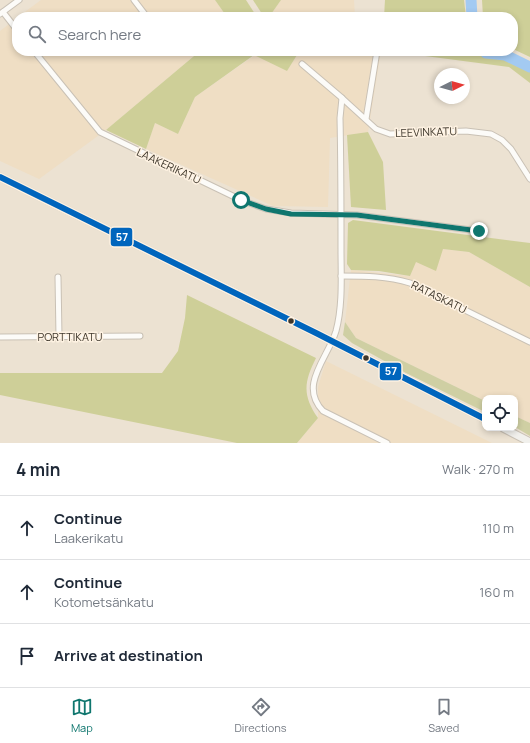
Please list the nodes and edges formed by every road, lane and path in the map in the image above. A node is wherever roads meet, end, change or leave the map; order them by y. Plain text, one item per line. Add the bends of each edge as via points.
1 (19, 0) edge
2 (134, 0) edge
3 (144, 12) edge
4 (1, 13) edge
5 (12, 25) edge
6 (38, 56) edge
7 (375, 56) edge
8 (302, 64) dead end
9 (342, 98) junction
10 (366, 119) junction
11 (0, 177) edge
12 (530, 179) edge
13 (341, 214) junction
14 (479, 231) dead end
15 (341, 276) junction
16 (58, 277) dead end
17 (140, 336) dead end
18 (0, 337) edge
19 (60, 337) junction
20 (331, 341) junction
21 (530, 342) edge
22 (482, 417) edge
23 (509, 431) edge
24 (530, 442) edge
25 (387, 443) edge

1 - 4 street
2 - 3 street
4 - 5 street
6 - 13 street, LAAKERIKATU via 100,132 241,200 266,209 291,214
7 - 10 street
8 - 9 street, LEEVINKATU
9 - 10 street, LEEVINKATU
9 - 13 street
10 - 12 street, LEEVINKATU via 376,129 390,134 466,131 491,134 512,149
11 - 20 main road
13 - 14 street, LAAKERIKATU
13 - 15 street
15 - 20 street via 339,314
15 - 21 street, RATASKATU via 396,278
16 - 19 street
17 - 19 street, PORTTIKATU
18 - 19 street, PORTTIKATU
20 - 22 main road
20 - 25 street via 314,378 313,394 316,404 322,411
23 - 24 main road

